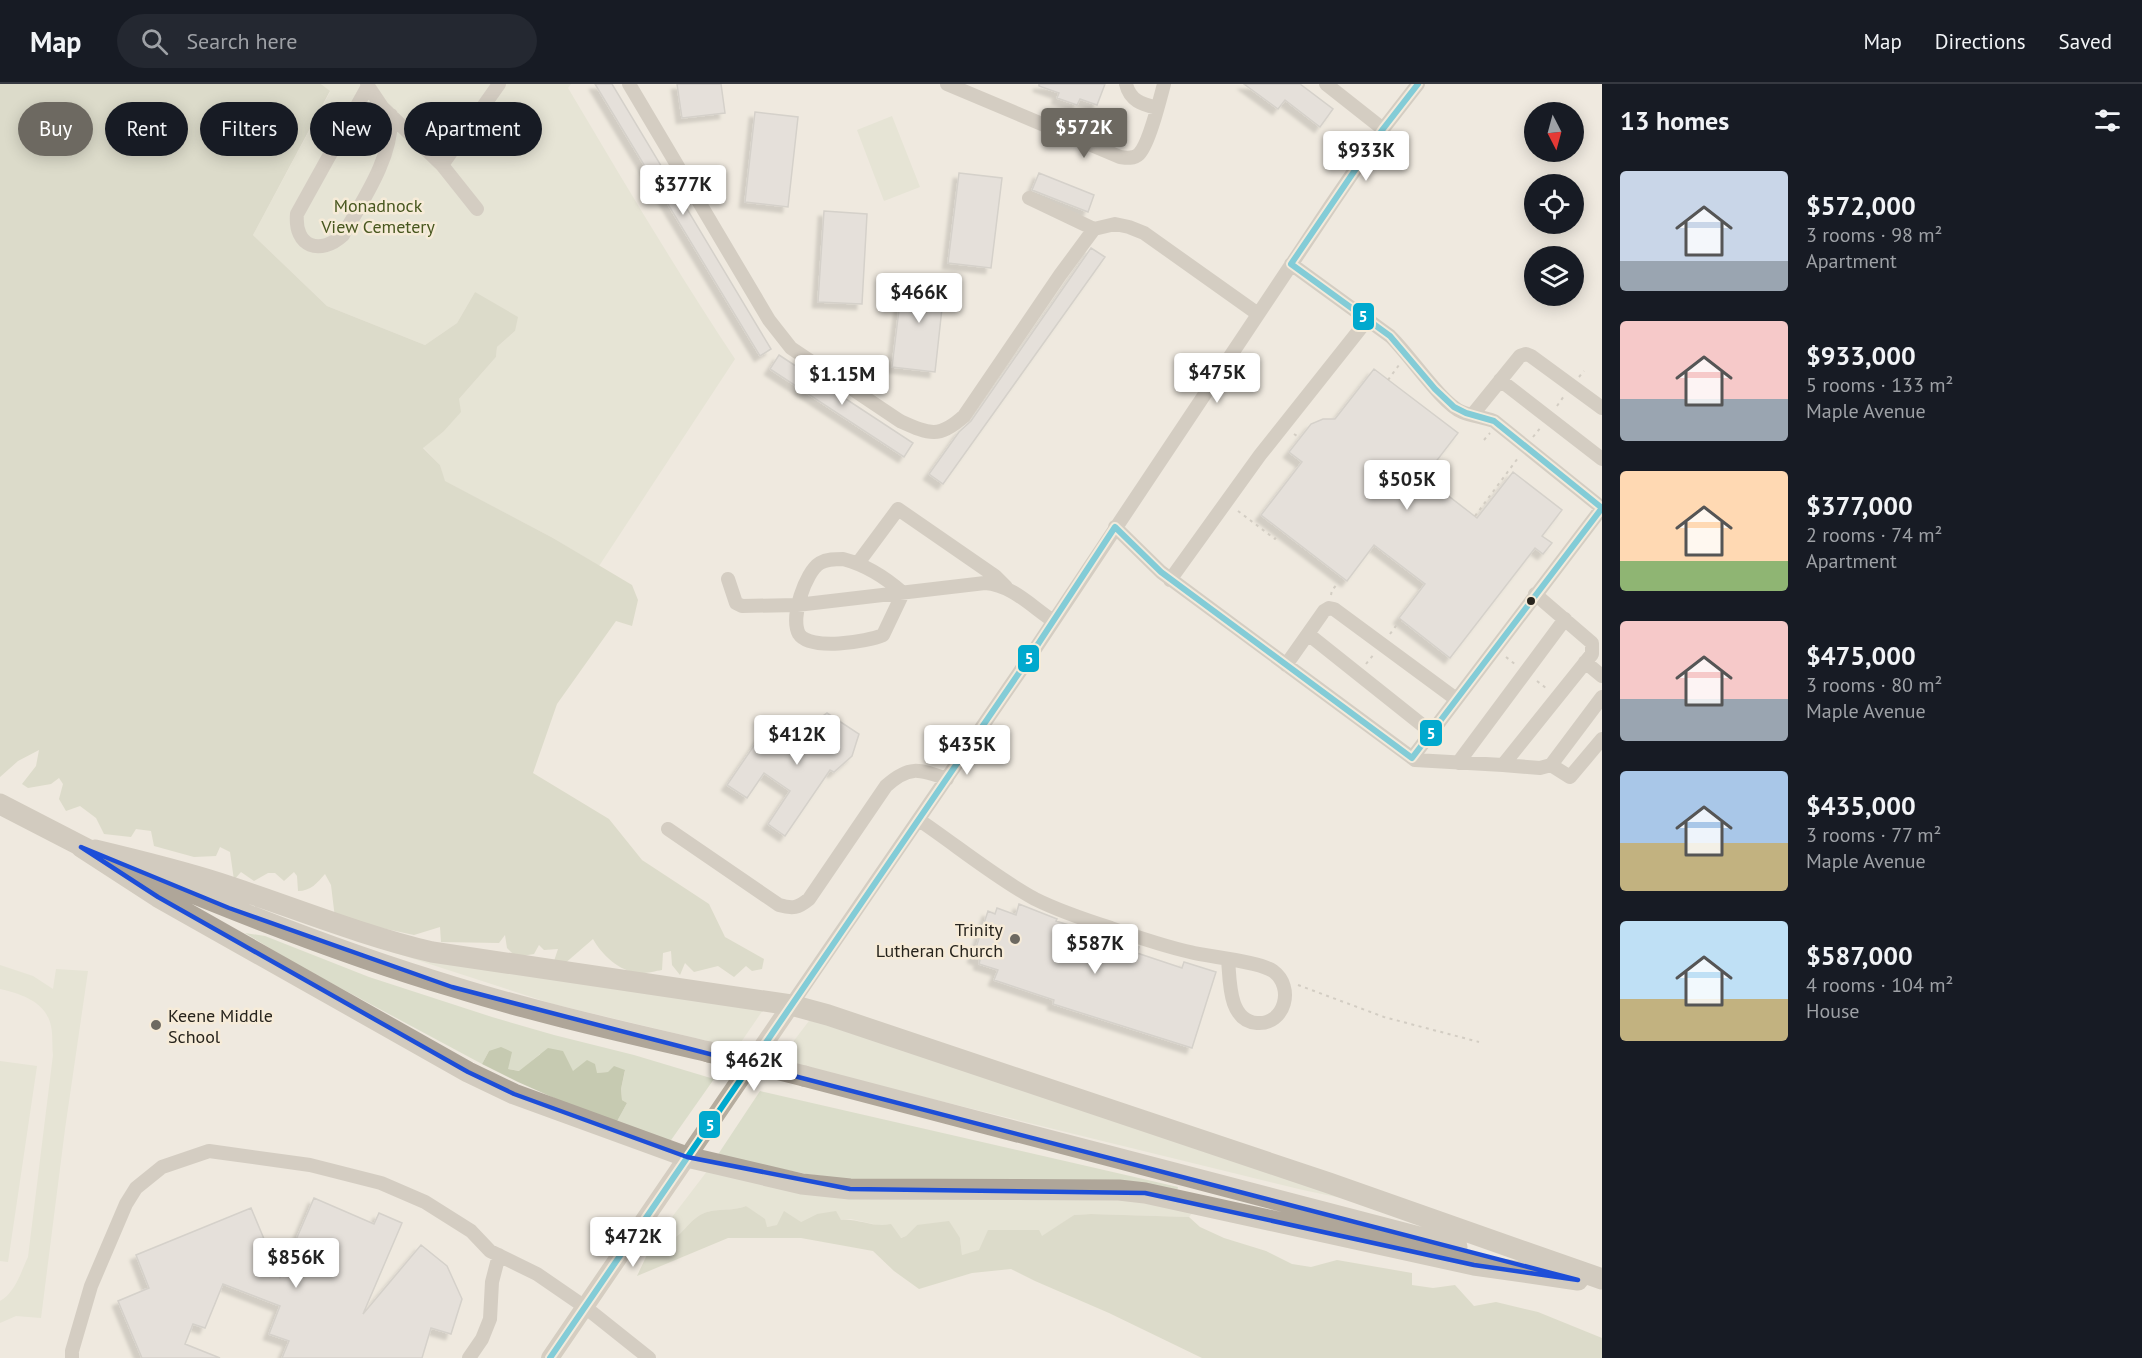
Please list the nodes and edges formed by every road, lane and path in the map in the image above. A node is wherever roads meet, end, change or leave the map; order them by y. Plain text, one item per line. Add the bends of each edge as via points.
1 (499, 84) edge
2 (630, 84) edge
3 (947, 84) edge
4 (1126, 84) edge
5 (1164, 84) edge
6 (1326, 84) edge
7 (1418, 84) edge
8 (367, 85) edge
9 (1343, 89) edge
10 (358, 102) edge
11 (379, 102) edge
12 (1157, 108) junction
13 (392, 116) edge
14 (1383, 129) junction
15 (328, 156) edge
16 (384, 156) edge
17 (442, 165) junction
18 (1029, 198) dead end
19 (477, 209) dead end
20 (1094, 229) junction
21 (1291, 264) junction
22 (1258, 314) junction
23 (1368, 319) junction
24 (1500, 380) junction
25 (1568, 392) dead end
26 (1602, 408) edge
27 (1553, 411) dead end
28 (1473, 414) junction
29 (1544, 423) dead end
30 (1291, 432) dead end
31 (1300, 438) dead end
32 (1530, 442) dead end
33 (1602, 459) edge
34 (1513, 464) dead end
35 (1226, 502) junction
36 (1602, 508) edge
37 (1475, 516) dead end
38 (1115, 527) junction
39 (1281, 531) dead end
40 (858, 563) junction
41 (728, 579) dead end
42 (1170, 579) junction
43 (1341, 580) dead end
44 (1007, 588) junction
45 (903, 593) junction
46 (1535, 594) junction
47 (797, 605) junction
48 (1329, 608) junction
49 (1401, 619) dead end
50 (1565, 619) junction
51 (1052, 620) junction
52 (1393, 630) dead end
53 (1308, 634) junction
54 (1494, 648) junction
55 (1377, 650) dead end
56 (1585, 662) junction
57 (1286, 665) junction
58 (1364, 667) dead end
59 (1520, 668) dead end
60 (1602, 676) edge
61 (1532, 677) dead end
62 (1551, 692) dead end
63 (1602, 697) edge
64 (1456, 699) junction
65 (1431, 732) junction
66 (1602, 739) edge
67 (1412, 758) junction
68 (1458, 763) junction
69 (1503, 765) junction
70 (1551, 765) junction
71 (947, 779) junction
72 (0, 804) edge
73 (919, 820) junction
74 (668, 829) dead end
75 (81, 847) junction
76 (1228, 959) junction
77 (1282, 980) junction
78 (791, 1005) junction
79 (1479, 1042) dead end
80 (687, 1157) junction
81 (499, 1255) junction
82 (1602, 1279) edge
83 (1578, 1280) junction
84 (1602, 1285) edge
85 (585, 1307) junction
86 (72, 1358) edge
87 (469, 1358) edge
88 (550, 1358) edge
89 (649, 1358) edge

1 - 17 street
2 - 20 street via 770,320 791,348 919,430 942,432 964,416
3 - 12 street via 1120,157 1138,155
4 - 12 street via 1136,100
5 - 12 street
6 - 9 street
7 - 14 street
8 - 10 street
8 - 11 street
9 - 14 street
13 - 17 street
14 - 21 street
15 - 16 street via 297,214 296,223 308,245 321,248 334,244 343,235
17 - 19 street
18 - 20 street
20 - 22 street via 1115,224 1144,233
21 - 22 street
21 - 23 street
22 - 38 street
23 - 28 street via 1404,349 1451,404
23 - 35 street
24 - 26 street via 1526,354
24 - 28 street
24 - 33 street
25 - 27 path
28 - 36 street via 1494,421
29 - 32 path
30 - 31 path
34 - 37 path
35 - 39 path via 1275,539
35 - 42 street
36 - 46 street
38 - 42 street
38 - 51 street
40 - 44 street via 898,509
40 - 45 street via 887,578
40 - 47 street via 843,559 819,563
41 - 47 street via 736,603 742,606
42 - 57 street
43 - 48 path via 1332,590
44 - 45 street via 986,583
44 - 51 street
45 - 47 street
45 - 47 street via 883,635 874,639 809,641 800,636 796,626
46 - 50 street
46 - 54 street
48 - 53 street
48 - 64 street
49 - 52 path
50 - 56 street via 1592,643 1592,654
50 - 68 street
51 - 71 street
53 - 57 street
53 - 65 street
54 - 59 path
54 - 64 street
55 - 58 path
56 - 60 street
56 - 69 street
57 - 67 street
61 - 62 path
63 - 70 street
64 - 65 street
65 - 67 street
66 - 70 street via 1570,777
67 - 68 street
68 - 69 street
69 - 70 street
71 - 73 street
71 - 74 street via 921,770 898,775 886,786 799,908 779,905
72 - 75 highway
73 - 76 street via 1051,906 1191,953
73 - 78 street
75 - 78 highway via 195,876 389,942 432,952
75 - 80 highway via 158,897 468,1072 514,1094
75 - 83 highway, bridge via 229,909 452,987
76 - 77 street via 1270,969
76 - 77 street via 1235,1006 1247,1021 1268,1022 1279,1014 1286,997
77 - 79 path via 1384,1017
78 - 80 main road
78 - 82 highway via 924,1046
80 - 83 highway via 802,1184 850,1189 1146,1192 1474,1264
80 - 85 main road
81 - 85 street via 537,1274
81 - 86 street via 471,1231 425,1202 381,1183 310,1165 209,1151 162,1167 136,1188 91,1286
81 - 87 street via 492,1282 490,1319
83 - 84 highway
85 - 88 main road
85 - 89 street

